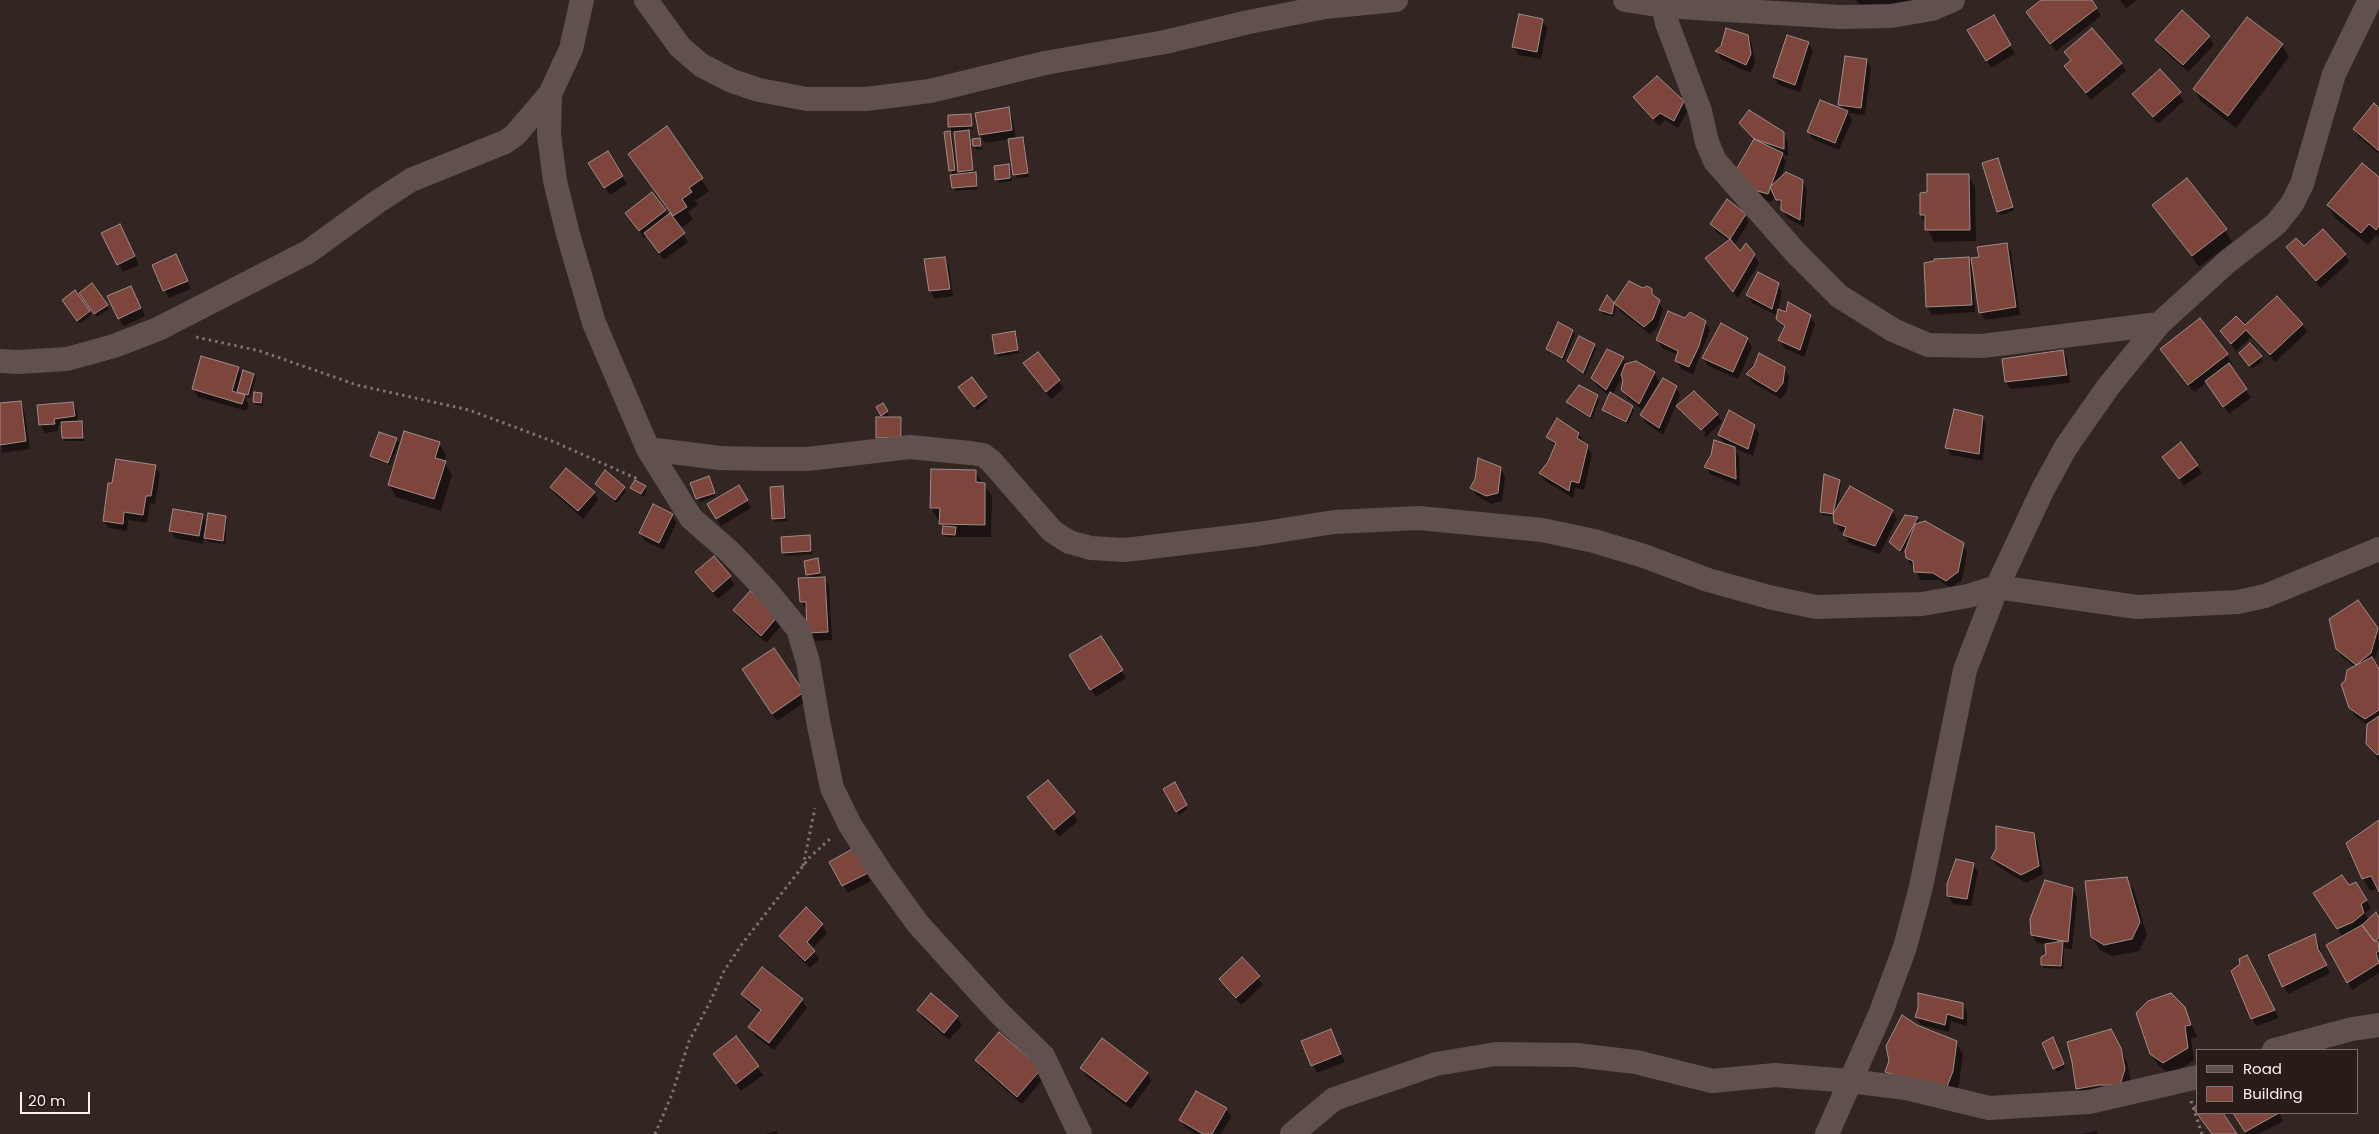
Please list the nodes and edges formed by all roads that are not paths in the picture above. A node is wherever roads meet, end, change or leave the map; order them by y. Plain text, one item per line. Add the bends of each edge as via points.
1 (582, 0) edge
2 (646, 0) edge
3 (1396, 0) edge
4 (1625, 0) edge
5 (1953, 0) edge
6 (2370, 0) edge
7 (1663, 6) junction
8 (550, 94) junction
9 (2160, 324) junction
10 (6, 365) edge
11 (648, 449) junction
12 (2379, 549) edge
13 (1997, 587) junction
14 (2379, 1024) edge
15 (2278, 1049) edge
16 (2191, 1079) edge
17 (1850, 1081) junction
18 (1080, 1134) edge
19 (1292, 1134) edge
20 (1827, 1134) edge

1 - 8 street via 571,49
2 - 3 street via 680,47 701,65 732,81 806,99 866,99 930,91 1045,63 1165,42 1325,7
4 - 7 street
5 - 7 street via 1932,8 1881,16 1841,17
6 - 9 street via 2334,74 2305,175 2292,204 2276,224 2227,262
7 - 9 street via 1715,161 1796,253 1839,296 1893,330 1928,344 1982,346
8 - 10 street via 515,135 505,142 411,180 308,252 158,329 114,346 66,359
8 - 11 street via 550,144 568,234 594,322
9 - 13 street via 2108,387 2066,447
11 - 13 street via 720,458 808,458 910,447 983,456 991,461 1052,531 1069,542 1091,548 1142,548 1334,522 1419,518 1542,530 1594,541 1769,598 1816,607 1922,604
11 - 18 street via 691,518 730,552 798,629 808,662 832,788 850,824 918,924 1043,1056
12 - 13 street via 2266,596 2238,602 2137,606
13 - 17 street via 1965,670 1921,887 1905,947
14 - 15 street
16 - 17 street via 2089,1102 1989,1108 1906,1088
17 - 19 street via 1775,1075 1712,1081 1636,1062 1576,1055 1496,1054 1436,1064 1334,1100
17 - 20 street

